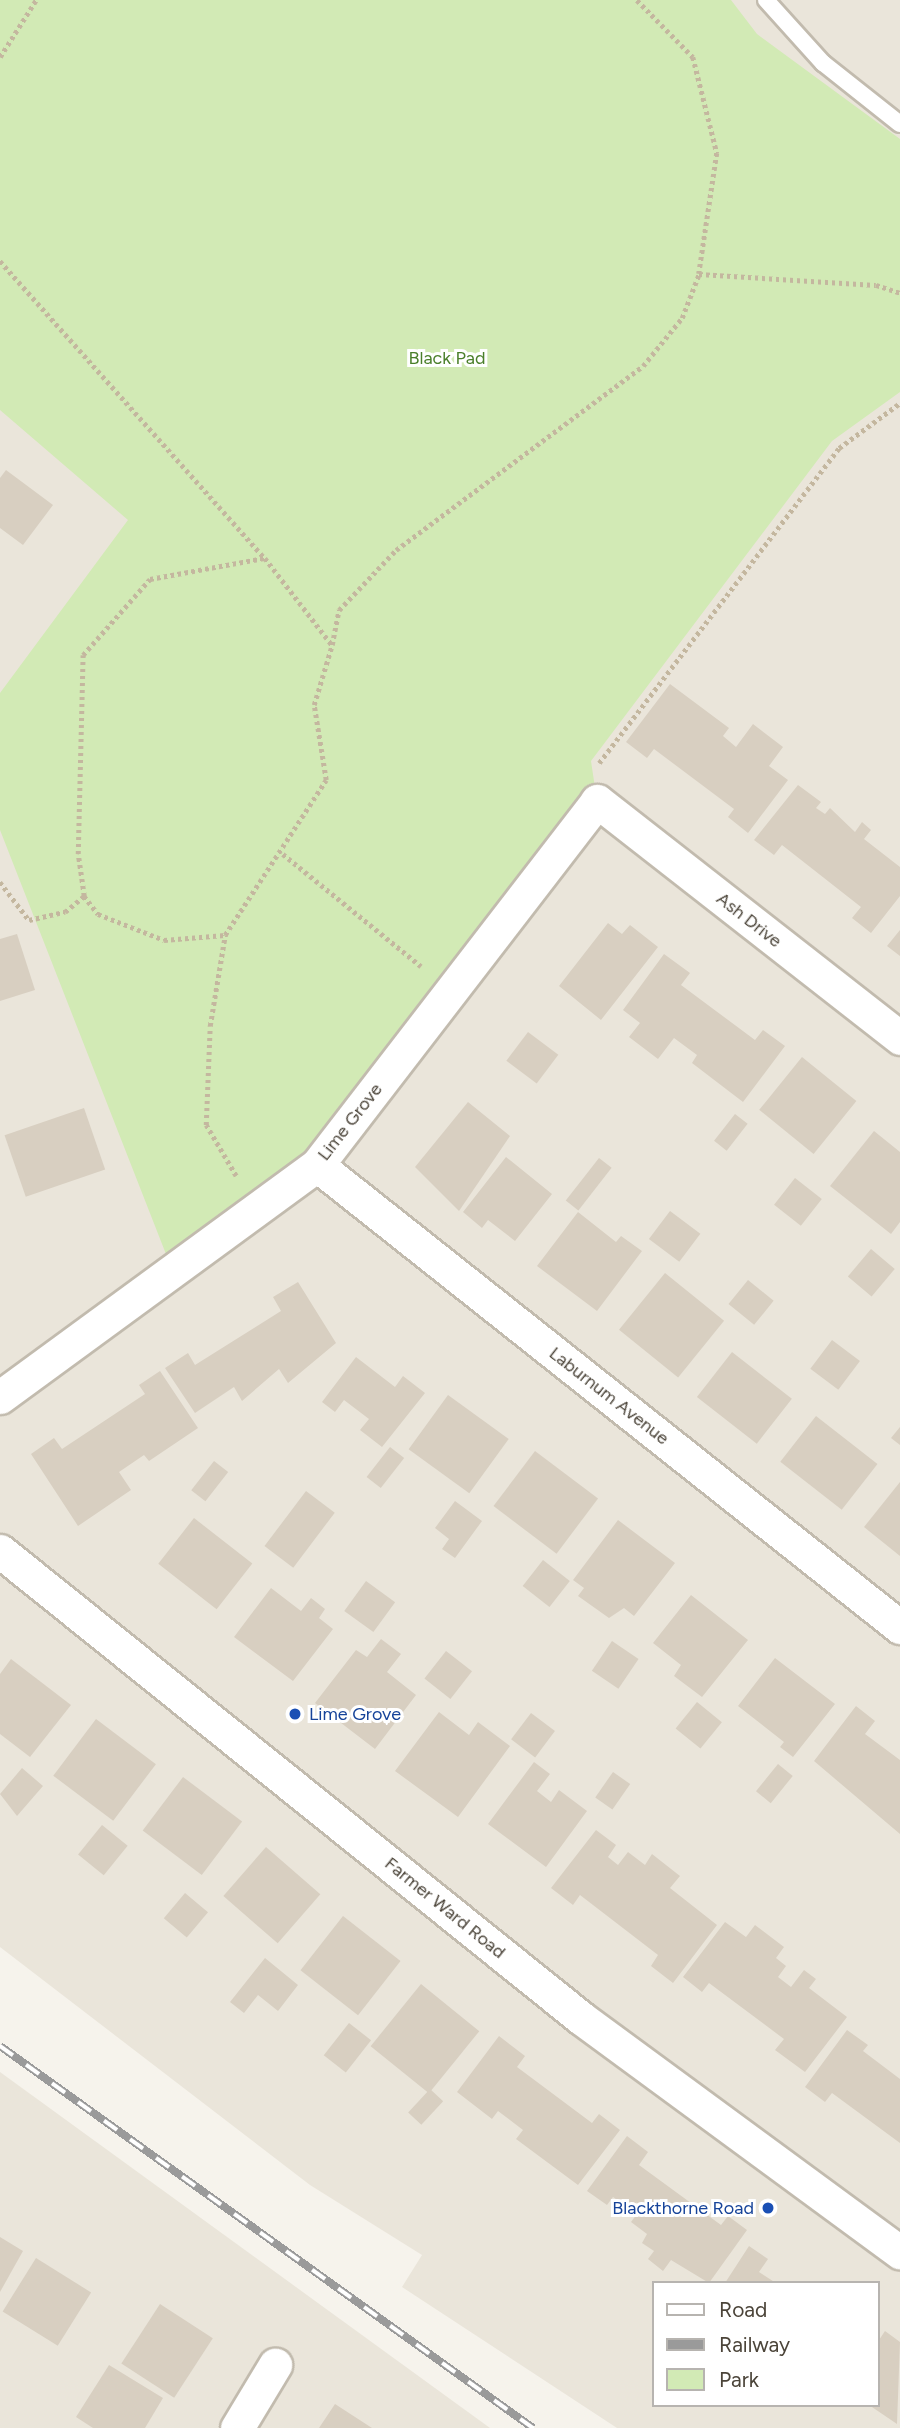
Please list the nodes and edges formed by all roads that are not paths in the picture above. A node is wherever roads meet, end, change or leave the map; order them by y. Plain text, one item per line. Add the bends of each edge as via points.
1 (766, 0) edge
2 (900, 124) edge
3 (597, 801) joint
4 (900, 1038) edge
5 (317, 1165) junction
6 (0, 1396) edge
7 (0, 1551) edge
8 (900, 1627) edge
9 (900, 2252) edge
10 (275, 2365) dead end
11 (237, 2428) edge

1 - 2 lane via 823,63
3 - 4 street, Ash Drive
3 - 5 street, Lime Grove
5 - 6 street, Lime Grove
5 - 8 street, Laburnum Avenue
7 - 9 street, Farmer Ward Road via 581,2018
10 - 11 street

